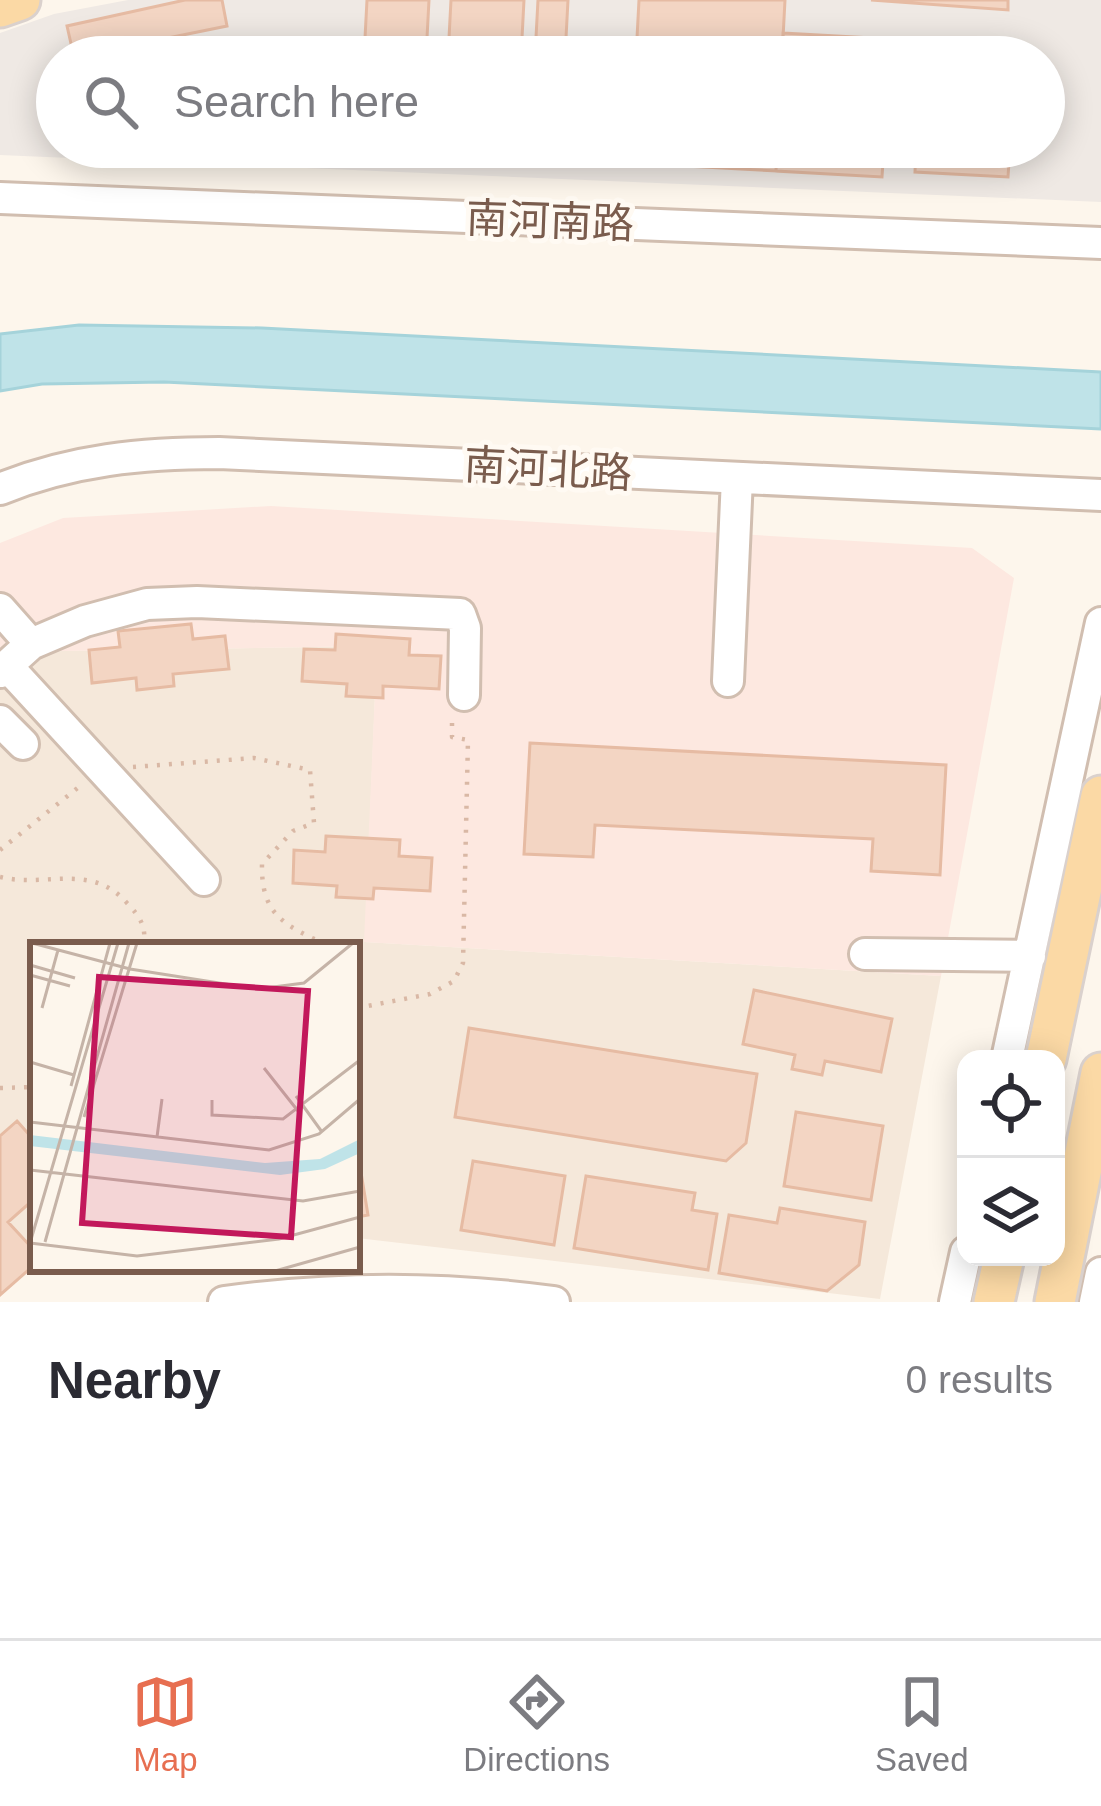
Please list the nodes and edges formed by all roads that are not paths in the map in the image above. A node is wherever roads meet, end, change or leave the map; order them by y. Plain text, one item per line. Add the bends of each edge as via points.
1 (20, 0) edge
2 (0, 7) edge
3 (0, 198) edge
4 (1101, 244) edge
5 (737, 478) junction
6 (0, 489) edge
7 (1101, 495) edge
8 (0, 609) edge
9 (1101, 623) edge
10 (32, 644) junction
11 (4, 669) edge
12 (728, 681) dead end
13 (464, 695) dead end
14 (0, 721) edge
15 (23, 744) dead end
16 (1101, 796) edge
17 (204, 880) dead end
18 (865, 954) dead end
19 (1030, 956) junction
20 (1009, 1050) edge
21 (1048, 1050) edge
22 (1101, 1073) edge
23 (963, 1266) edge
24 (1002, 1266) edge
25 (1101, 1273) edge
26 (224, 1302) edge
27 (554, 1302) edge
28 (955, 1302) edge
29 (994, 1302) edge
30 (1055, 1302) edge
31 (1095, 1302) edge

1 - 2 main road
3 - 4 street, 南河南路
5 - 6 street, 南河北路 via 163,453 68,466
5 - 7 street, 南河北路
5 - 12 street
8 - 10 street
9 - 19 street
10 - 11 street
10 - 13 street via 147,604 460,614
11 - 17 street
14 - 15 street
16 - 21 main road
18 - 19 street
19 - 20 street
22 - 30 main road
23 - 28 street
24 - 29 main road
25 - 31 street
26 - 27 street via 398,1288

